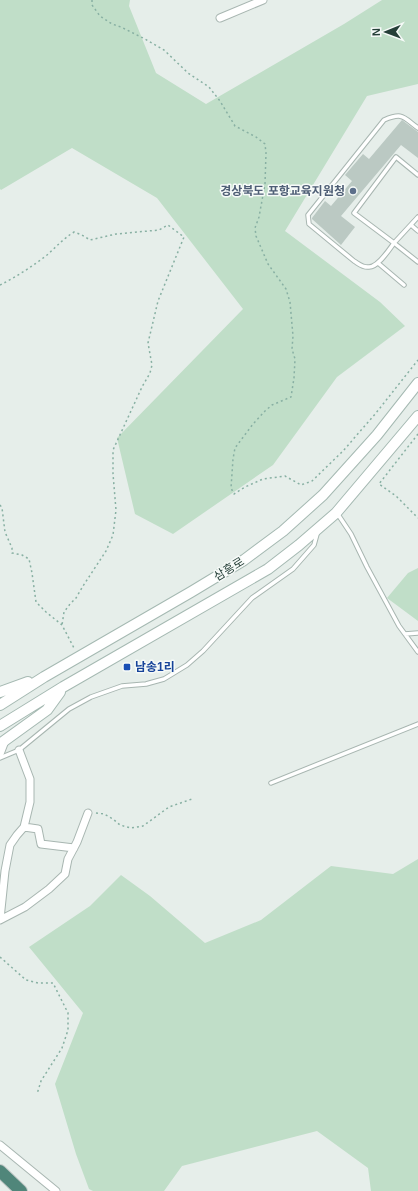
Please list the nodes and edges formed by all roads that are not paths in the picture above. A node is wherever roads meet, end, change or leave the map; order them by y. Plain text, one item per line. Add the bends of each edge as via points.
1 (263, 0) edge
2 (220, 18) dead end
3 (418, 128) edge
4 (418, 175) edge
5 (418, 217) edge
6 (411, 225) junction
7 (418, 231) edge
8 (394, 244) junction
9 (418, 262) edge
10 (378, 264) junction
11 (404, 285) dead end
12 (418, 384) edge
13 (418, 416) edge
14 (336, 513) junction
15 (318, 530) junction
16 (418, 633) edge
17 (405, 634) junction
18 (418, 652) edge
19 (44, 677) junction
20 (63, 687) junction
21 (0, 692) edge
22 (0, 705) edge
23 (418, 724) edge
24 (0, 726) edge
25 (3, 741) edge
26 (18, 750) junction
27 (0, 754) edge
28 (0, 758) edge
29 (271, 783) dead end
30 (88, 813) road end
31 (24, 827) junction
32 (74, 848) junction
33 (0, 920) edge
34 (0, 1145) edge
35 (0, 1171) edge
36 (0, 1176) edge
37 (21, 1191) edge
38 (56, 1191) edge

1 - 2 street
3 - 10 lane via 404,117 396,115 384,120 308,215 308,224 354,261 370,268
4 - 8 lane via 396,157 354,213
5 - 6 lane
6 - 7 lane
6 - 8 lane
8 - 9 lane
8 - 10 lane
10 - 11 lane
12 - 19 main road, 삼흥로 via 377,435 323,495 283,532 244,560
13 - 14 main road, 삼흥로
14 - 15 main road, 삼흥로
14 - 17 lane via 351,534
15 - 20 main road, 삼흥로 via 268,569
15 - 26 lane via 314,545 293,569 252,598 187,665 164,679 122,686 91,697 69,709
16 - 17 lane
17 - 18 lane
19 - 21 main road
19 - 22 main road, 삼흥로
20 - 24 main road, 삼흥로
20 - 25 main road via 47,710
23 - 29 lane
25 - 27 street
26 - 28 lane
26 - 31 street via 30,779 30,802
30 - 32 street
31 - 32 street via 38,829 41,844
31 - 33 street via 10,845
32 - 33 street via 65,874 49,889
34 - 38 street
35 - 37 highway
36 - 37 highway

